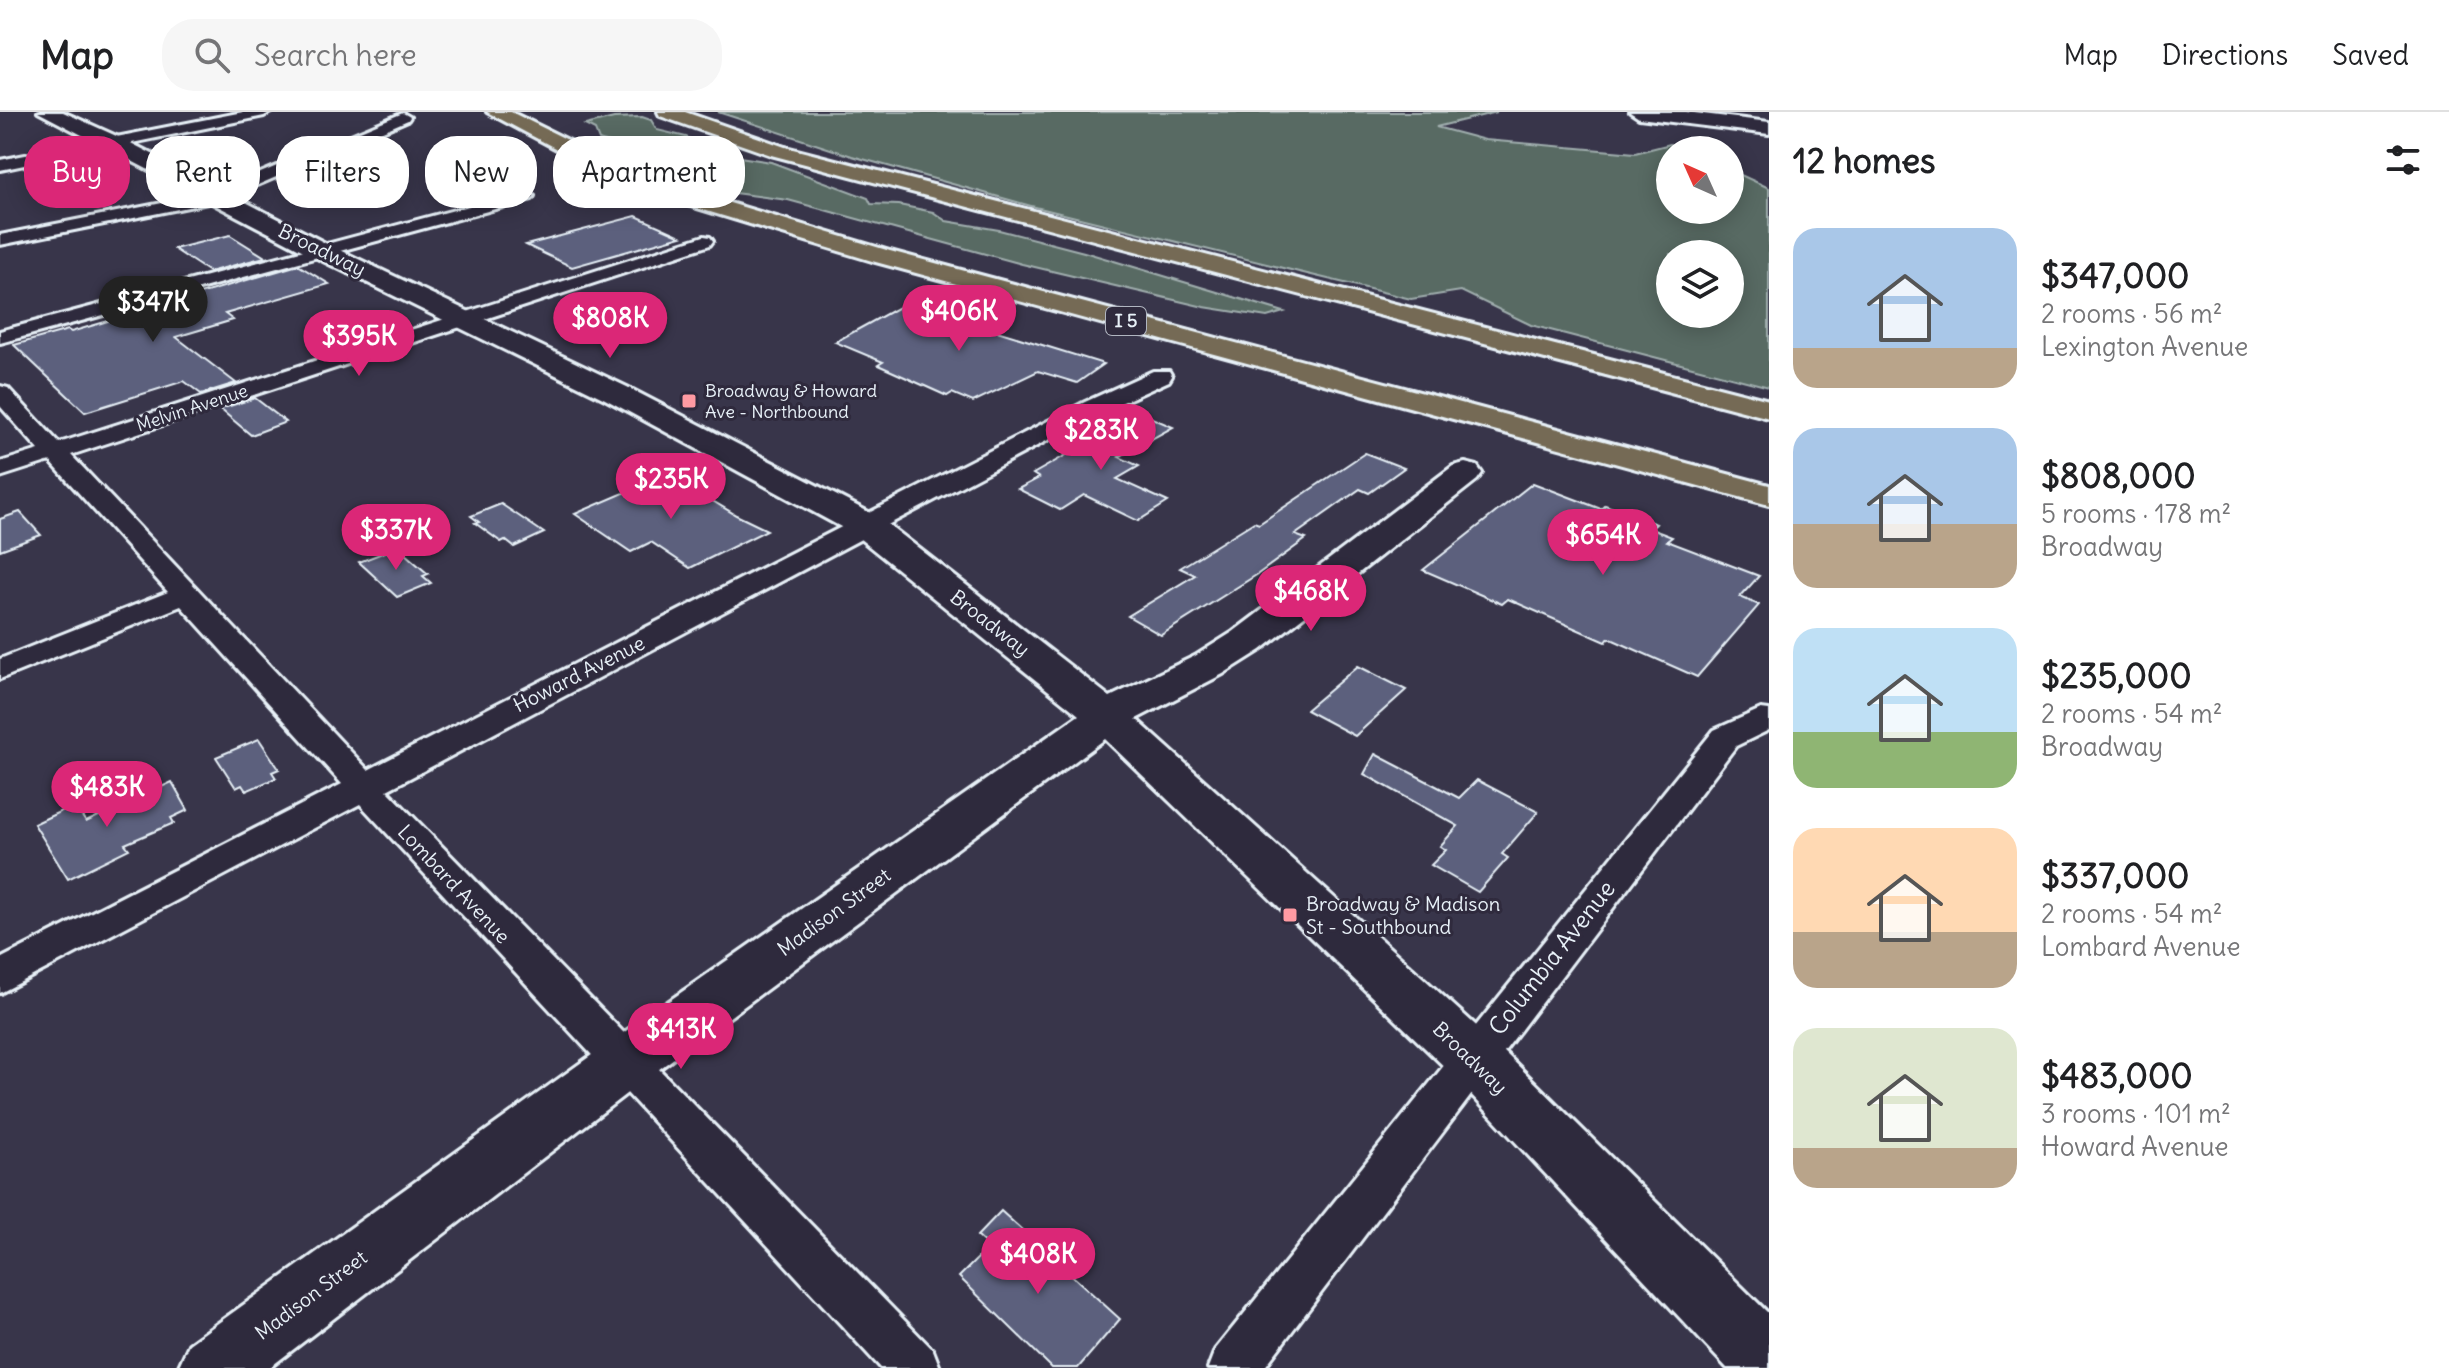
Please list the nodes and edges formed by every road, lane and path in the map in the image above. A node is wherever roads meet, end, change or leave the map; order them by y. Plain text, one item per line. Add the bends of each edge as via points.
1 (47, 112) edge
2 (264, 112) edge
3 (496, 112) edge
4 (667, 112) edge
5 (1639, 112) edge
6 (403, 117) dead end
7 (1769, 128) edge
8 (100, 136) edge
9 (130, 140) edge
10 (24, 160) edge
11 (0, 165) edge
12 (260, 179) edge
13 (161, 208) edge
14 (238, 208) edge
15 (483, 208) edge
16 (0, 240) edge
17 (704, 241) dead end
18 (324, 252) junction
19 (466, 320) junction
20 (0, 337) edge
21 (1161, 376) dead end
22 (0, 393) edge
23 (1769, 409) edge
24 (56, 452) junction
25 (0, 470) edge
26 (1465, 473) dead end
27 (1769, 495) edge
28 (867, 526) junction
29 (184, 595) junction
30 (0, 670) edge
31 (1107, 716) junction
32 (1769, 720) edge
33 (363, 786) junction
34 (0, 977) edge
35 (1473, 1058) junction
36 (623, 1064) junction
37 (1769, 1363) edge
38 (213, 1368) edge
39 (915, 1368) edge
40 (1233, 1368) edge

1 - 8 street, Broadway
2 - 9 street
3 - 27 highway, I 5 via 629,176 759,220
4 - 23 highway via 778,151
5 - 7 street
6 - 12 street
10 - 11 street
13 - 16 street
14 - 18 street, Broadway
15 - 18 street
17 - 19 street, Melvin Avenue
18 - 19 street, Broadway
18 - 20 street
19 - 24 street, Melvin Avenue
19 - 28 street, Broadway
21 - 28 street, Howard Avenue
22 - 24 street, Lombard Avenue
24 - 25 street, Melvin Avenue
24 - 29 street, Lombard Avenue
26 - 31 street, Madison Street via 1247,641
28 - 31 street, Broadway
28 - 33 street, Howard Avenue
29 - 30 street
29 - 33 street, Lombard Avenue
31 - 35 street, Broadway
31 - 36 street, Madison Street
32 - 35 street, Columbia Avenue via 1725,738
33 - 34 street, Howard Avenue
33 - 36 street, Lombard Avenue
35 - 37 street, Broadway
35 - 40 street, Columbia Avenue
36 - 38 street, Madison Street
36 - 39 street, Lombard Avenue

